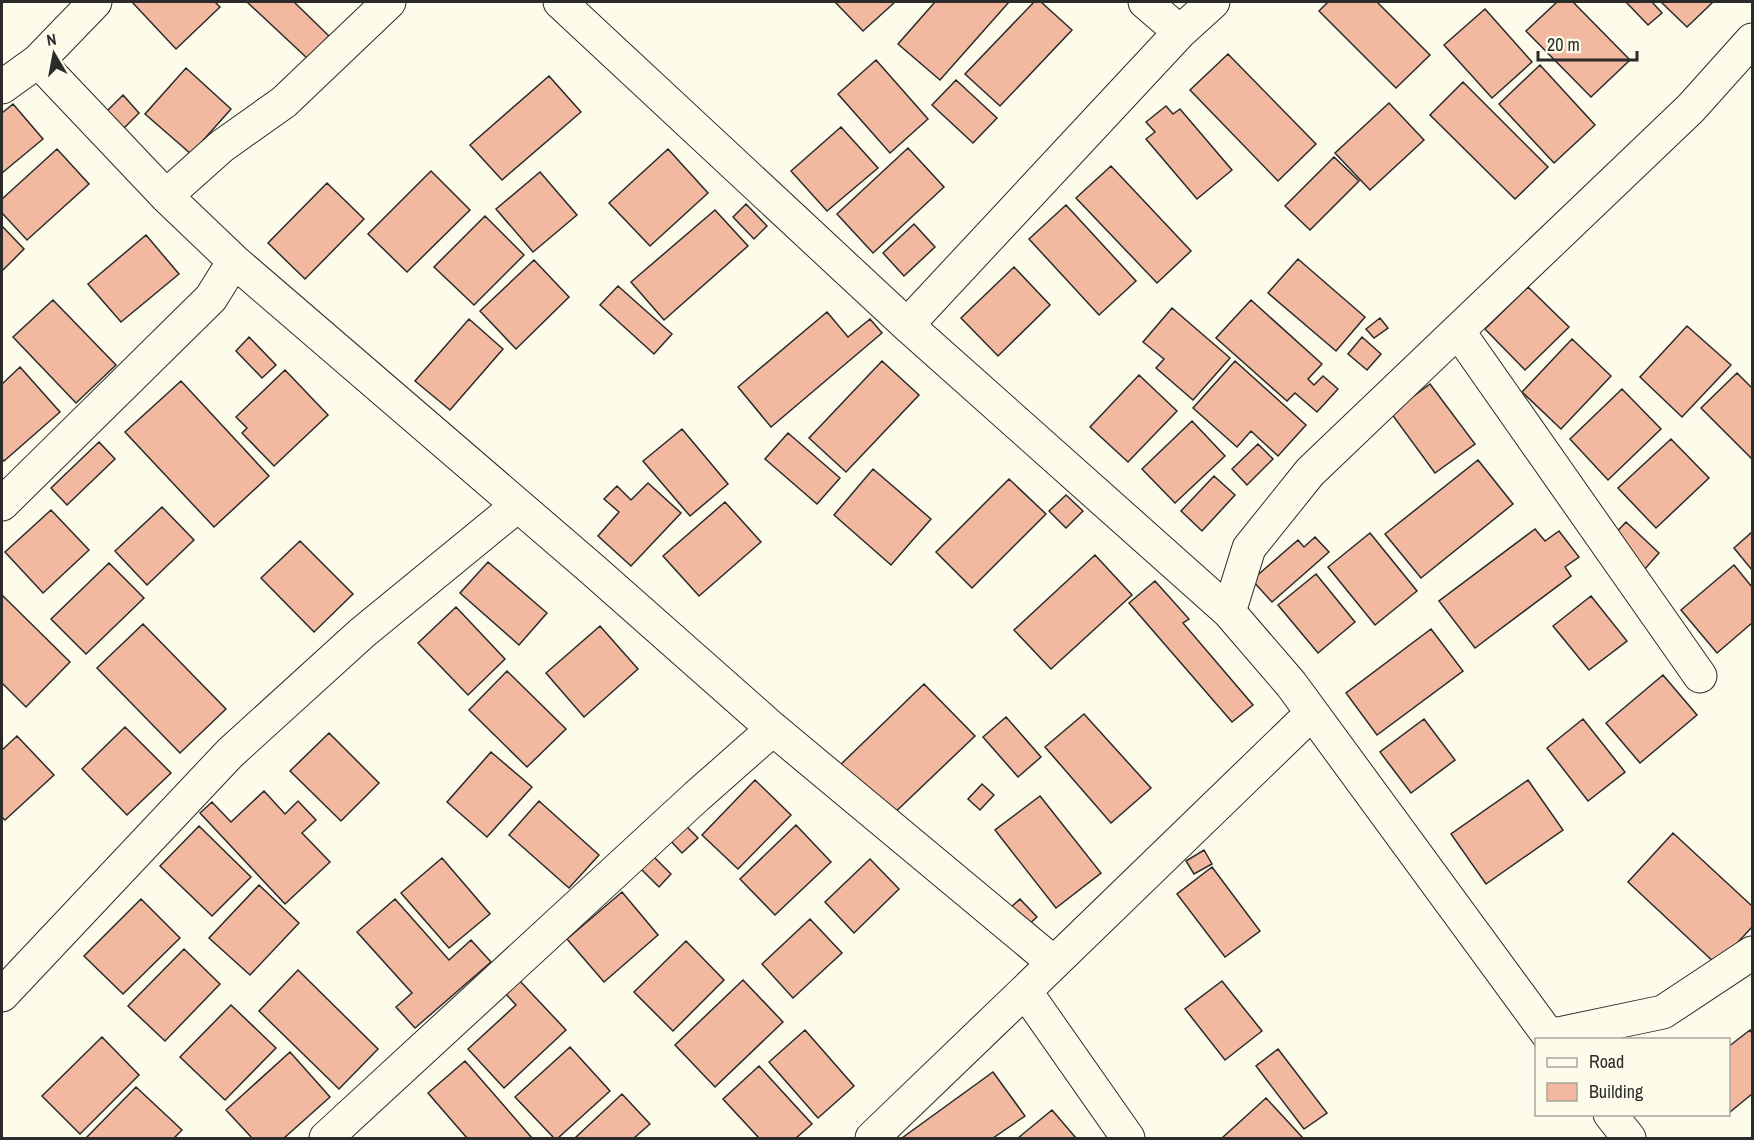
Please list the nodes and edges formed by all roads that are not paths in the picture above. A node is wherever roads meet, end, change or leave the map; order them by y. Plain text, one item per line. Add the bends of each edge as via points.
1 (95, 2) edge
2 (389, 2) edge
3 (560, 2) edge
4 (1145, 2) edge
5 (1212, 2) edge
6 (1180, 32) junction
7 (1752, 40) edge
8 (38, 61) junction
9 (2, 87) edge
10 (166, 196) junction
11 (234, 261) junction
12 (908, 325) junction
13 (1458, 331) junction
14 (2, 504) edge
15 (517, 506) junction
16 (1229, 612) junction
17 (1700, 676) dead end
18 (1312, 712) junction
19 (773, 729) junction
20 (1752, 953) edge
21 (1054, 963) junction
22 (1025, 991) junction
23 (2, 995) edge
24 (1550, 1038) edge
25 (1612, 1116) edge
26 (326, 1138) edge
27 (872, 1138) edge
28 (1128, 1138) edge
29 (1629, 1138) edge

1 - 8 street
2 - 10 street via 284,102 222,146
3 - 12 street
4 - 6 street
5 - 6 street
6 - 12 street
7 - 13 street via 1691,108
8 - 9 street
8 - 10 street
10 - 11 street
11 - 14 street via 211,298
11 - 15 street
12 - 16 street
13 - 16 street via 1310,472 1249,548
13 - 17 street
15 - 19 street
15 - 23 street via 362,633 230,753
16 - 18 street
18 - 21 street
18 - 24 street
19 - 21 street
19 - 26 street
20 - 24 street via 1663,1012
21 - 22 street
22 - 27 street
22 - 28 street
25 - 29 street

